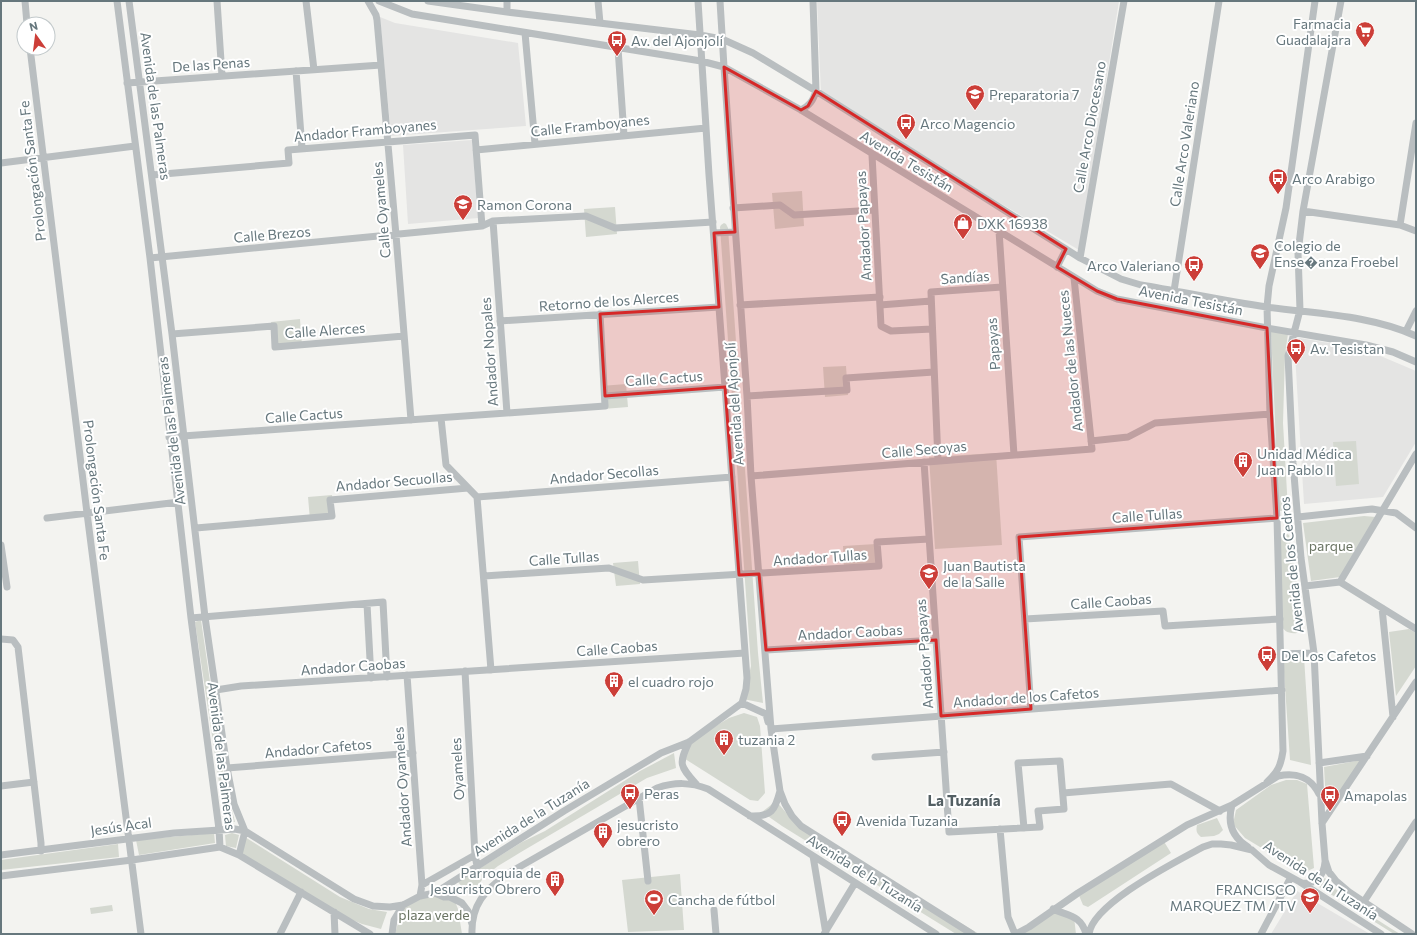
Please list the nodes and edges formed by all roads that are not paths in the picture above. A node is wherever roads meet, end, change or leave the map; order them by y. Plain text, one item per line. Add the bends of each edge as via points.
1 (25, 1) edge
2 (117, 1) edge
3 (129, 1) edge
4 (217, 1) edge
5 (306, 1) edge
6 (368, 1) edge
7 (379, 1) edge
8 (428, 1) edge
9 (506, 1) edge
10 (598, 1) edge
11 (698, 1) edge
12 (720, 1) edge
13 (813, 1) edge
14 (1124, 1) edge
15 (1210, 1) edge
16 (1316, 1) edge
17 (1340, 1) edge
18 (1219, 3) edge
19 (507, 12) junction
20 (27, 16) edge
21 (600, 23) junction
22 (525, 33) junction
23 (700, 35) junction
24 (722, 39) junction
25 (618, 48) junction
26 (31, 56) edge
27 (701, 61) junction
28 (381, 65) junction
29 (724, 67) junction
30 (314, 70) junction
31 (296, 71) junction
32 (222, 76) junction
33 (139, 82) junction
34 (127, 83) junction
35 (816, 91) junction
36 (801, 110) junction
37 (1416, 123) edge
38 (706, 128) junction
39 (624, 135) junction
40 (388, 141) junction
41 (535, 144) junction
42 (135, 146) junction
43 (302, 148) junction
44 (476, 150) junction
45 (872, 155) junction
46 (44, 158) junction
47 (1, 163) edge
48 (152, 175) junction
49 (733, 208) junction
50 (874, 210) junction
51 (1303, 211) junction
52 (493, 221) junction
53 (713, 222) junction
54 (1400, 225) junction
55 (482, 226) junction
56 (999, 231) junction
57 (1416, 231) edge
58 (734, 232) junction
59 (714, 233) junction
60 (396, 235) junction
61 (1066, 249) junction
62 (162, 257) junction
63 (150, 258) junction
64 (1080, 258) junction
65 (1057, 267) junction
66 (1074, 278) junction
67 (1002, 287) junction
68 (1174, 291) junction
69 (880, 296) junction
70 (931, 301) junction
71 (740, 305) junction
72 (880, 305) junction
73 (719, 307) junction
74 (1267, 307) junction
75 (1300, 310) junction
76 (1416, 311) edge
77 (600, 314) junction
78 (500, 320) junction
79 (1267, 328) junction
80 (932, 329) junction
81 (1406, 331) junction
82 (1294, 332) junction
83 (172, 334) junction
84 (404, 336) junction
85 (1416, 336) edge
86 (1416, 362) edge
87 (934, 372) junction
88 (725, 387) junction
89 (605, 396) junction
90 (747, 396) junction
91 (507, 413) junction
92 (1270, 414) junction
93 (441, 418) junction
94 (411, 420) junction
95 (183, 436) junction
96 (169, 437) junction
97 (1091, 441) junction
98 (1416, 454) edge
99 (1014, 455) junction
100 (938, 461) junction
101 (924, 462) junction
102 (751, 476) junction
103 (732, 477) junction
104 (468, 488) junction
105 (477, 497) junction
106 (179, 502) junction
107 (1383, 510) junction
108 (87, 513) junction
109 (1298, 516) junction
110 (48, 518) dead end
111 (1277, 518) junction
112 (196, 528) junction
113 (1416, 528) edge
114 (929, 539) junction
115 (1, 546) edge
116 (2, 557) edge
117 (759, 574) junction
118 (739, 575) junction
119 (484, 576) junction
120 (1340, 582) junction
121 (1305, 586) junction
122 (7, 587) dead end
123 (367, 604) junction
124 (1382, 608) junction
125 (205, 616) junction
126 (191, 618) junction
127 (1025, 619) junction
128 (1280, 619) junction
129 (1416, 629) edge
130 (3, 639) edge
131 (936, 640) junction
132 (766, 650) junction
133 (745, 652) junction
134 (1314, 653) junction
135 (1281, 654) junction
136 (490, 670) junction
137 (465, 671) junction
138 (407, 675) junction
139 (387, 676) junction
140 (371, 678) junction
141 (1416, 682) edge
142 (216, 690) junction
143 (1282, 690) junction
144 (742, 703) junction
145 (1031, 709) junction
146 (941, 716) junction
147 (1393, 717) junction
148 (771, 729) junction
149 (689, 742) junction
150 (944, 752) junction
151 (412, 753) junction
152 (1367, 756) junction
153 (875, 758) dead end
154 (1319, 763) junction
155 (227, 768) junction
156 (34, 782) junction
157 (1267, 782) junction
158 (697, 785) junction
159 (1, 786) edge
160 (780, 791) junction
161 (1063, 793) junction
162 (1320, 795) junction
163 (639, 798) junction
164 (1232, 805) junction
165 (1220, 811) junction
166 (750, 816) junction
167 (1416, 822) edge
168 (1322, 823) junction
169 (1024, 828) junction
170 (219, 829) junction
171 (1000, 829) junction
172 (244, 831) junction
173 (128, 838) junction
174 (220, 847) junction
175 (1252, 850) junction
176 (41, 851) junction
177 (1, 855) edge
178 (239, 855) junction
179 (475, 855) junction
180 (813, 856) junction
181 (132, 860) junction
182 (1325, 860) junction
183 (477, 866) junction
184 (1, 876) edge
185 (1291, 877) junction
186 (648, 881) dead end
187 (1300, 882) junction
188 (856, 883) junction
189 (422, 885) junction
190 (301, 892) junction
191 (435, 893) junction
192 (420, 896) junction
193 (1363, 903) junction
194 (403, 905) junction
195 (1053, 909) junction
196 (714, 910) dead end
197 (334, 912) junction
198 (472, 924) junction
199 (141, 934) edge
200 (280, 934) edge
201 (335, 934) edge
202 (370, 934) edge
203 (392, 934) edge
204 (472, 934) edge
205 (716, 934) edge
206 (825, 934) edge
207 (936, 934) edge
208 (972, 934) edge
209 (1016, 934) edge
210 (1086, 934) edge
211 (1089, 934) edge
212 (1261, 934) edge
213 (1381, 934) edge
214 (1412, 934) edge

1 - 20 street
2 - 34 street, Avenida de las Palmeras
3 - 33 street, Avenida de las Palmeras
4 - 32 street
5 - 30 street
6 - 28 street, Calle Oyameles via 376,15
7 - 22 street, Avenida Tesistán via 412,14
8 - 19 street, Avenida Tesistán
9 - 19 street
10 - 21 street
11 - 23 street, Avenida del Ajonjolí
12 - 24 street, Avenida del Ajonjolí
13 - 35 street
14 - 64 street, Calle Arco Diocesano
15 - 18 street
16 - 74 street, Avenida de los Cedros via 1286,208
17 - 51 street, Avenida de los Cedros
18 - 68 street, Calle Arco Valeriano
19 - 21 street, Avenida Tesistán
21 - 23 street, Avenida Tesistán
22 - 25 street, Avenida Tesistán
22 - 41 street
23 - 24 street, Avenida Tesistán
23 - 27 street, Avenida del Ajonjolí
24 - 29 street, Avenida del Ajonjolí
24 - 35 street, Avenida Tesistán via 753,53
25 - 27 street, Avenida Tesistán
25 - 39 street
26 - 46 street, Prolongación Santa Fe
27 - 29 street, Avenida Tesistán
27 - 38 street, Avenida del Ajonjolí
28 - 30 street, De las Penas
28 - 40 street, Calle Oyameles
29 - 36 street, Avenida Tesistán
29 - 49 street, Avenida del Ajonjolí
30 - 31 street, De las Penas
31 - 32 street, De las Penas
31 - 43 street
32 - 33 street, De las Penas
33 - 34 street, De las Penas
33 - 48 street, Avenida de las Palmeras
34 - 42 street, Avenida de las Palmeras
35 - 36 street via 808,106
35 - 61 street, Avenida Tesistán
36 - 45 street, Avenida Tesistán
37 - 54 street
38 - 39 street, Calle Framboyanes
38 - 53 street, Avenida del Ajonjolí
39 - 41 street, Calle Framboyanes
40 - 43 street, Andador Framboyanes
40 - 44 street, Andador Framboyanes via 475,135
40 - 60 street, Calle Oyameles
41 - 44 street, Calle Framboyanes
42 - 46 street
42 - 63 street, Avenida de las Palmeras
43 - 48 street, Andador Framboyanes via 288,150 289,163
44 - 55 street
45 - 50 street, Andador Papayas
45 - 56 street, Avenida Tesistán
46 - 47 street
46 - 108 street, Prolongación Santa Fe
48 - 62 street, Avenida de las Palmeras
49 - 50 street via 780,205 794,215
49 - 58 street, Avenida del Ajonjolí
50 - 69 street, Andador Papayas
51 - 54 street
51 - 75 street, Avenida de los Cedros via 1298,253
52 - 53 street via 586,216 615,228
52 - 55 street
52 - 78 street, Andador Nopales
53 - 59 street, Avenida del Ajonjolí
54 - 57 street
55 - 60 street
56 - 65 street, Avenida Tesistán
56 - 67 street, Papayas
58 - 59 street
58 - 71 street, Avenida del Ajonjolí
59 - 73 street, Avenida del Ajonjolí
60 - 62 street, Calle Brezos
60 - 84 street, Calle Oyameles
61 - 64 street, Avenida Tesistán
61 - 65 street
62 - 63 street, Calle Brezos
62 - 83 street, Avenida de las Palmeras
63 - 96 street, Avenida de las Palmeras
64 - 68 street, Avenida Tesistán via 1121,279
65 - 66 street, Avenida Tesistán
66 - 79 street, Avenida Tesistán via 1117,299
66 - 97 street, Andador de las Nueces
67 - 70 street, Sandías via 930,292
67 - 99 street, Papayas
68 - 74 street, Avenida Tesistán
69 - 71 street
69 - 72 street, Andador Papayas
70 - 72 street, Sandías
70 - 80 street
71 - 90 street, Avenida del Ajonjolí
72 - 80 street, Andador Papayas via 881,326 891,331
73 - 77 street, Retorno de los Alerces
73 - 88 street, Avenida del Ajonjolí
74 - 75 street, Avenida Tesistán
74 - 79 street, Avenida de los Cedros
75 - 81 street, Avenida Tesistán via 1375,322
75 - 82 street, Avenida de los Cedros
76 - 81 street
77 - 78 street, Retorno de los Alerces
77 - 89 street
78 - 91 street, Andador Nopales
79 - 82 street, Avenida Tesistán
79 - 92 street, Avenida de los Cedros
80 - 87 street
81 - 85 street, Avenida Tesistán
82 - 86 street, Avenida Tesistán via 1366,345 1393,352
82 - 109 street, Avenida de los Cedros via 1288,356
83 - 84 street, Calle Alerces via 274,326 275,346
83 - 95 street, Avenida de las Palmeras
84 - 94 street, Calle Oyameles
87 - 90 street via 846,378 847,390
87 - 100 street
88 - 89 street, Calle Cactus
88 - 103 street, Avenida del Ajonjolí
89 - 91 street via 606,406
90 - 102 street, Avenida del Ajonjolí
91 - 93 street, Andador Nopales
92 - 97 street via 1155,423 1128,437
92 - 111 street, Avenida de los Cedros
93 - 94 street, Calle Cactus
93 - 104 street via 446,465
94 - 95 street, Calle Cactus
95 - 96 street, Calle Cactus
95 - 112 street, Avenida de las Palmeras
96 - 106 street, Avenida de las Palmeras
97 - 99 street, Calle Secoyas via 1092,449
98 - 107 street
99 - 100 street, Calle Secoyas
100 - 101 street, Calle Secoyas
101 - 102 street, Calle Secoyas
101 - 114 street, Andador Papayas
102 - 117 street, Avenida del Ajonjolí
103 - 105 street, Andador Secollas
103 - 118 street, Avenida del Ajonjolí
104 - 105 street
104 - 112 street, Andador Secuollas via 330,500 332,516
105 - 119 street
106 - 108 street
106 - 126 street, Avenida de las Palmeras
107 - 109 street
107 - 113 street via 1396,513
107 - 120 street
108 - 110 street
108 - 173 street, Prolongación Santa Fe
109 - 121 street, Avenida de los Cedros
111 - 127 street, Calle Tullas via 1019,537
111 - 128 street, Avenida de los Cedros
112 - 125 street, Avenida de las Palmeras
114 - 117 street, Andador Tullas via 877,542 879,566
114 - 131 street, Andador Papayas
115 - 116 street
116 - 122 street
117 - 118 street
117 - 132 street, Avenida del Ajonjolí
118 - 119 street, Calle Tullas via 643,580 609,568
118 - 133 street, Avenida del Ajonjolí
119 - 136 street
120 - 121 street
120 - 124 street
121 - 134 street, Avenida de los Cedros
123 - 125 street
123 - 139 street via 382,602
123 - 140 street
124 - 129 street
124 - 147 street
125 - 126 street
125 - 142 street, Avenida de las Palmeras
126 - 170 street, Avenida de las Palmeras
127 - 128 street, Calle Caobas via 1164,610 1164,626
127 - 145 street
128 - 135 street, Avenida de los Cedros
130 - 156 street via 13,640 18,648
131 - 132 street, Andador Caobas
131 - 146 street, Andador Papayas
132 - 148 street, Avenida del Ajonjolí
133 - 136 street, Calle Caobas
133 - 144 street, Avenida del Ajonjolí via 747,678
134 - 135 street
134 - 154 street, Avenida de los Cedros
135 - 143 street, Avenida de los Cedros
136 - 137 street, Andador Caobas
137 - 138 street, Andador Caobas
137 - 179 street, Oyameles
138 - 139 street, Andador Caobas
138 - 151 street, Andador Oyameles
139 - 140 street, Andador Caobas
140 - 142 street, Andador Caobas via 241,686
141 - 147 street
142 - 155 street, Avenida de las Palmeras
143 - 145 street, Andador de los Cafetos
143 - 157 street, Avenida de los Cedros via 1281,764
144 - 148 street via 766,714
144 - 149 street, Avenida de la Tuzanía
145 - 146 street, Andador de los Cafetos
146 - 148 street, Andador de los Cafetos
146 - 150 street, Andador Papayas
147 - 152 street
148 - 160 street, Avenida de la Tuzanía
149 - 158 street via 682,763
149 - 183 street, Avenida de la Tuzanía via 661,753
150 - 153 street
150 - 171 street, Andador Papayas via 949,832
151 - 155 street, Andador Cafetos
151 - 189 street, Andador Oyameles
152 - 154 street
152 - 168 street
154 - 162 street, Avenida de los Cedros
155 - 172 street, Avenida de las Palmeras via 234,804
156 - 159 street
156 - 176 street
157 - 162 street via 1285,774 1300,776 1312,783
157 - 164 street
158 - 163 street, Avenida de la Tuzanía via 669,784
158 - 166 street, Avenida de la Tuzanía via 708,789
160 - 166 street via 772,811 760,816
160 - 208 street, Avenida de la Tuzanía via 792,816 801,826
161 - 165 street via 1171,784
161 - 169 street via 1064,809 1038,811 1040,827
161 - 169 street via 1060,761 1018,763
162 - 168 street, Avenida de la Tuzanía
163 - 186 street
163 - 198 street, Avenida de la Tuzanía via 492,885 475,908
164 - 165 street
164 - 175 street via 1232,833
165 - 195 street via 1186,825
166 - 180 street, Avenida de la Tuzanía
167 - 193 street
168 - 182 street, Avenida de la Tuzanía
169 - 171 street
170 - 172 street, Jesús Acal
170 - 173 street, Jesús Acal
170 - 174 street, Avenida de las Palmeras
171 - 209 street via 1008,917
172 - 178 street, Avenida de las Palmeras
172 - 194 street, Avenida de la Tuzanía via 354,899 373,906
173 - 176 street, Jesús Acal
173 - 181 street, Prolongación Santa Fe
174 - 178 street
174 - 181 street
175 - 185 street, Avenida de la Tuzanía via 1269,865
175 - 211 street, Avenida de la Tuzanía via 1231,844 1212,844 1203,847 1127,891 1106,907
176 - 177 street, Jesús Acal
178 - 190 street
179 - 183 street, Oyameles
179 - 189 street
180 - 188 street, Avenida de la Tuzanía
180 - 206 street
181 - 184 street
181 - 199 street, Prolongación Santa Fe
182 - 187 street via 1324,870 1319,878 1310,883
182 - 193 street, Avenida de la Tuzanía via 1329,872 1336,881
183 - 191 street, Avenida de la Tuzanía
185 - 187 street, Avenida de la Tuzanía
185 - 212 street
187 - 213 street, Avenida de la Tuzanía
188 - 206 street
188 - 207 street, Avenida de la Tuzanía
189 - 192 street, Andador Oyameles
190 - 197 street
190 - 200 street
191 - 192 street, Avenida de la Tuzanía
191 - 198 street via 462,903
192 - 194 street, Avenida de la Tuzanía
193 - 214 street, Avenida de la Tuzanía
194 - 203 street via 394,920
195 - 209 street
195 - 210 street via 1074,917
196 - 205 street
197 - 201 street
197 - 202 street
198 - 204 street, Avenida de la Tuzanía

